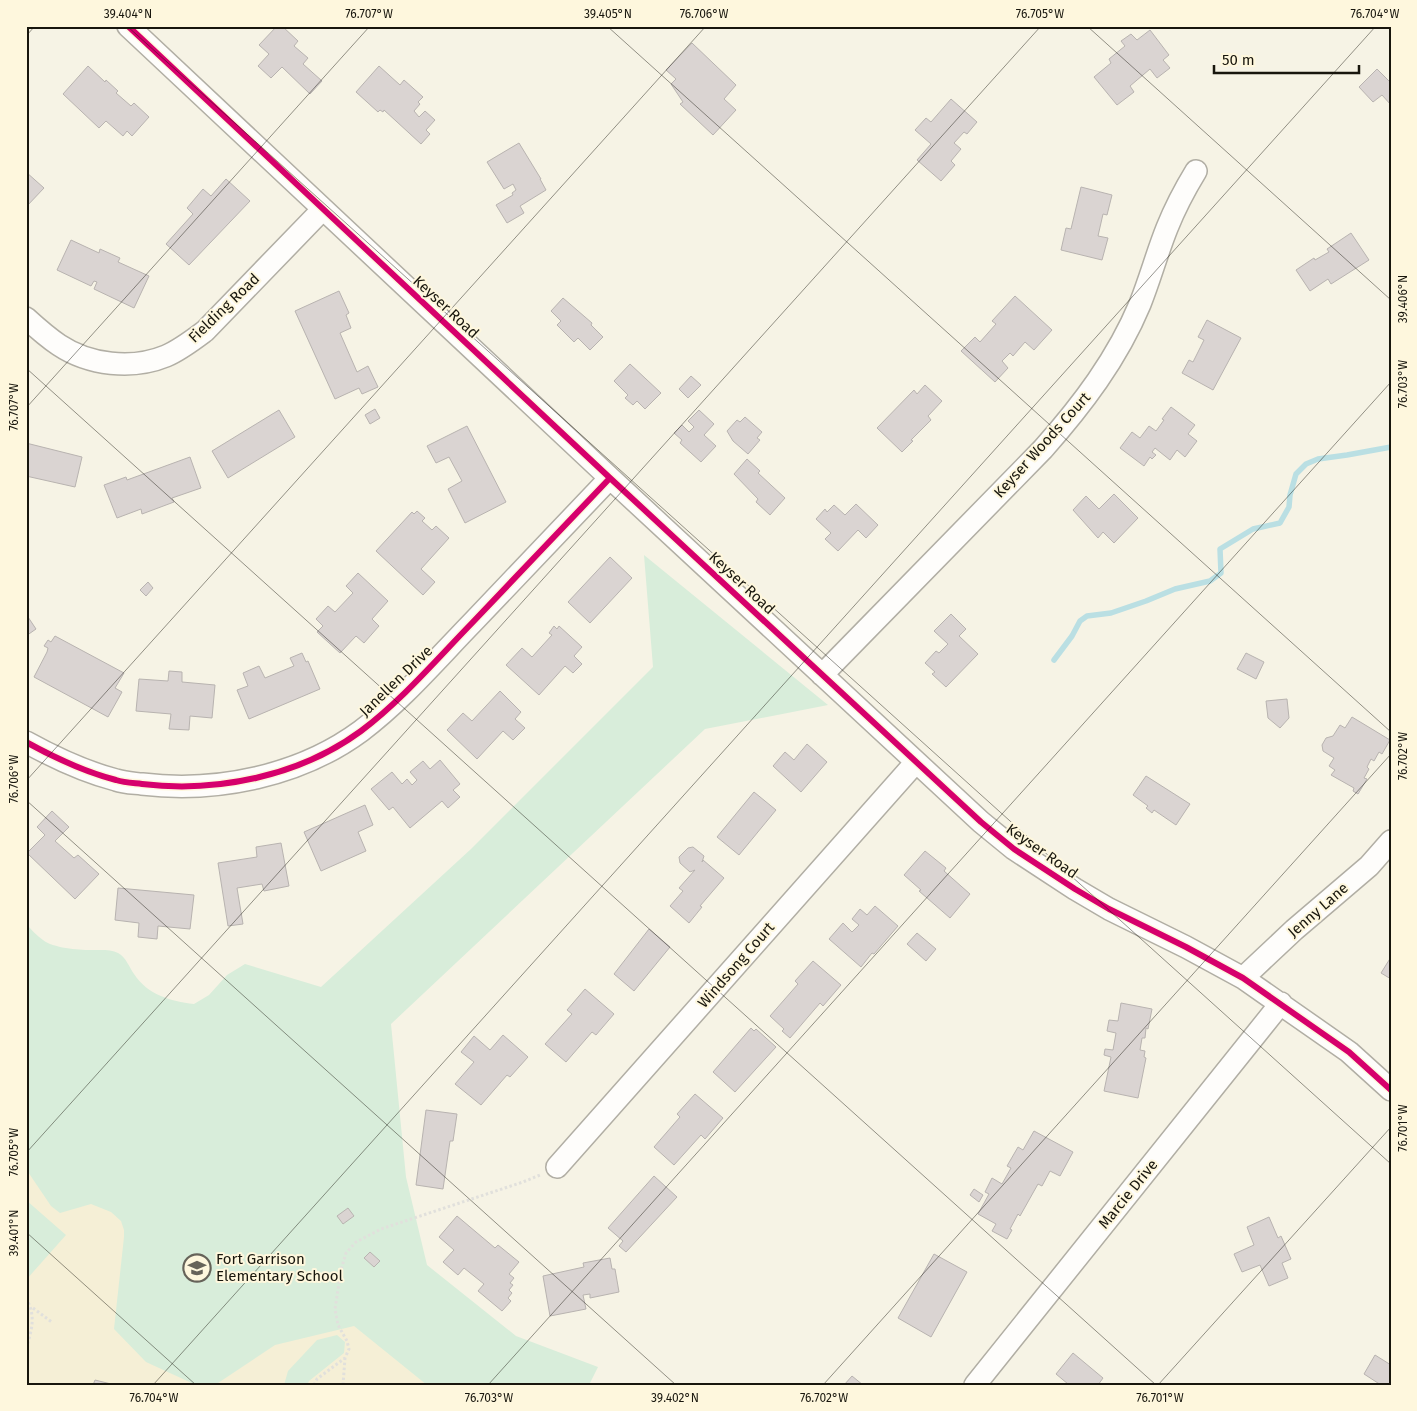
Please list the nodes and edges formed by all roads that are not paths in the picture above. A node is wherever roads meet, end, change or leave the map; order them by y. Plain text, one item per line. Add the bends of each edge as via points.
1 (128, 26) edge
2 (1196, 171) dead end
3 (323, 209) junction
4 (26, 318) edge
5 (610, 478) junction
6 (822, 674) junction
7 (26, 742) edge
8 (916, 762) junction
9 (1391, 841) edge
10 (1243, 978) junction
11 (1280, 1003) junction
12 (1391, 1090) edge
13 (557, 1168) road end
14 (975, 1385) edge

1 - 3 street, Keyser Road
2 - 6 street, Keyser Woods Court via 1168,227 1140,304 1092,390 1043,449
3 - 4 street, Fielding Road via 205,331 166,356 131,364 84,357 60,346
3 - 5 street, Keyser Road
5 - 6 street, Keyser Road
5 - 7 street, Janellen Drive via 403,695 360,732 335,748 259,777 188,787 118,781 53,757
6 - 8 street, Keyser Road
8 - 10 street, Keyser Road via 981,822 1044,870 1109,909
8 - 13 street, Windsong Court
9 - 10 street, Jenny Lane via 1369,866
10 - 11 street, Keyser Road
11 - 12 street, Keyser Road via 1349,1052
11 - 14 street, Marcie Drive

